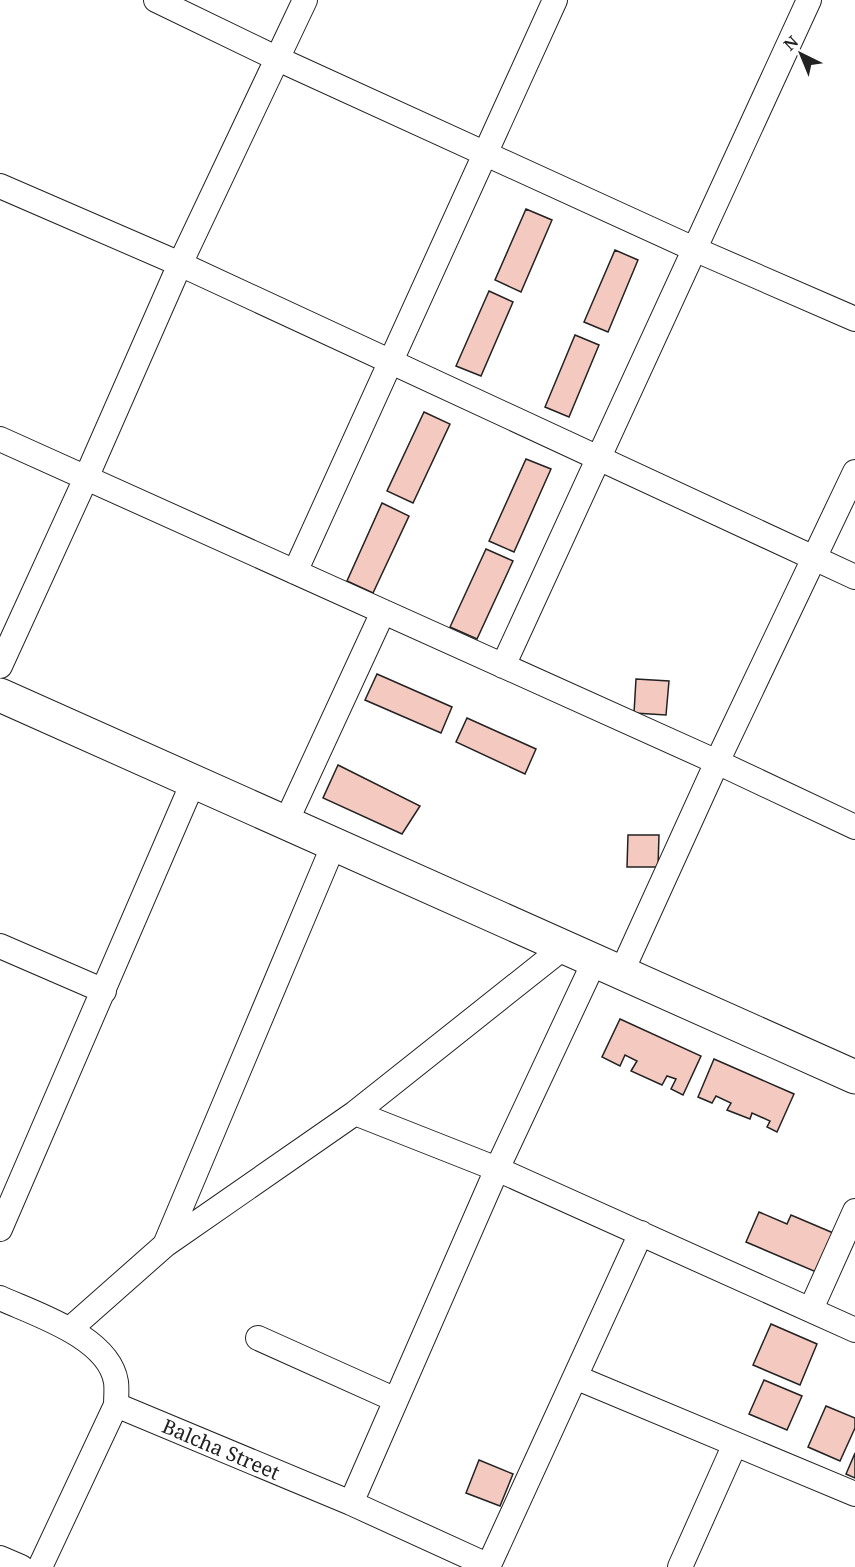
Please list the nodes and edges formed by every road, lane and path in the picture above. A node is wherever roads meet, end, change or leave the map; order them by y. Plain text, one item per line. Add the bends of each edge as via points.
1 (156, 0) edge
2 (305, 0) edge
3 (555, 0) edge
4 (809, 0) edge
5 (278, 59) junction
6 (486, 153) junction
7 (0, 186) edge
8 (694, 249) junction
9 (180, 264) junction
10 (855, 319) edge
11 (392, 361) junction
12 (0, 439) edge
13 (599, 458) junction
14 (855, 472) edge
15 (86, 478) junction
16 (815, 558) junction
17 (295, 572) junction
18 (855, 577) edge
19 (383, 612) junction
20 (0, 666) edge
21 (504, 666) junction
22 (0, 695) edge
23 (717, 762) junction
24 (194, 780) junction
25 (286, 822) junction
26 (855, 826) edge
27 (333, 844) junction
28 (0, 946) edge
29 (564, 947) junction
30 (609, 965) junction
31 (104, 991) junction
32 (855, 1077) edge
33 (355, 1113) junction
34 (497, 1169) junction
35 (855, 1211) edge
36 (0, 1229) edge
37 (641, 1233) junction
38 (165, 1245) junction
39 (0, 1298) edge
40 (812, 1309) junction
41 (70, 1329) junction
42 (855, 1330) edge
43 (258, 1338) dead end
44 (575, 1377) junction
45 (396, 1400) junction
46 (116, 1405) junction
47 (735, 1444) junction
48 (855, 1494) edge
49 (351, 1503) junction
50 (0, 1558) edge
51 (489, 1566) edge
52 (21, 1567) edge
53 (40, 1567) edge
54 (680, 1567) edge

1 - 5 street
2 - 5 street
3 - 6 street
4 - 8 street
5 - 6 street
5 - 9 street
6 - 8 street
6 - 11 street
7 - 9 street
8 - 10 street
8 - 13 street
9 - 11 street
9 - 15 street
11 - 13 street
11 - 17 street
12 - 15 street
13 - 16 street
13 - 21 street
14 - 16 street
15 - 17 street
15 - 20 street
16 - 18 street
16 - 23 street
17 - 19 street
19 - 21 street
19 - 25 street
21 - 23 street
22 - 24 main road
23 - 26 street
23 - 30 street
24 - 25 main road
24 - 31 street
25 - 27 main road
27 - 29 main road
27 - 38 street
28 - 31 street
29 - 30 main road
29 - 33 street
30 - 32 main road
30 - 34 street
31 - 36 street
33 - 34 street
33 - 38 street
34 - 37 street
34 - 45 street
35 - 40 street
37 - 40 street
37 - 44 street
38 - 41 street
39 - 41 street
40 - 42 street
41 - 46 street via 109,1363 116,1381
43 - 45 street
44 - 47 street
44 - 51 street
45 - 49 street
46 - 49 street, Balcha Street
46 - 53 street
47 - 48 street
47 - 54 street
49 - 51 street, Balcha Street
50 - 52 street

